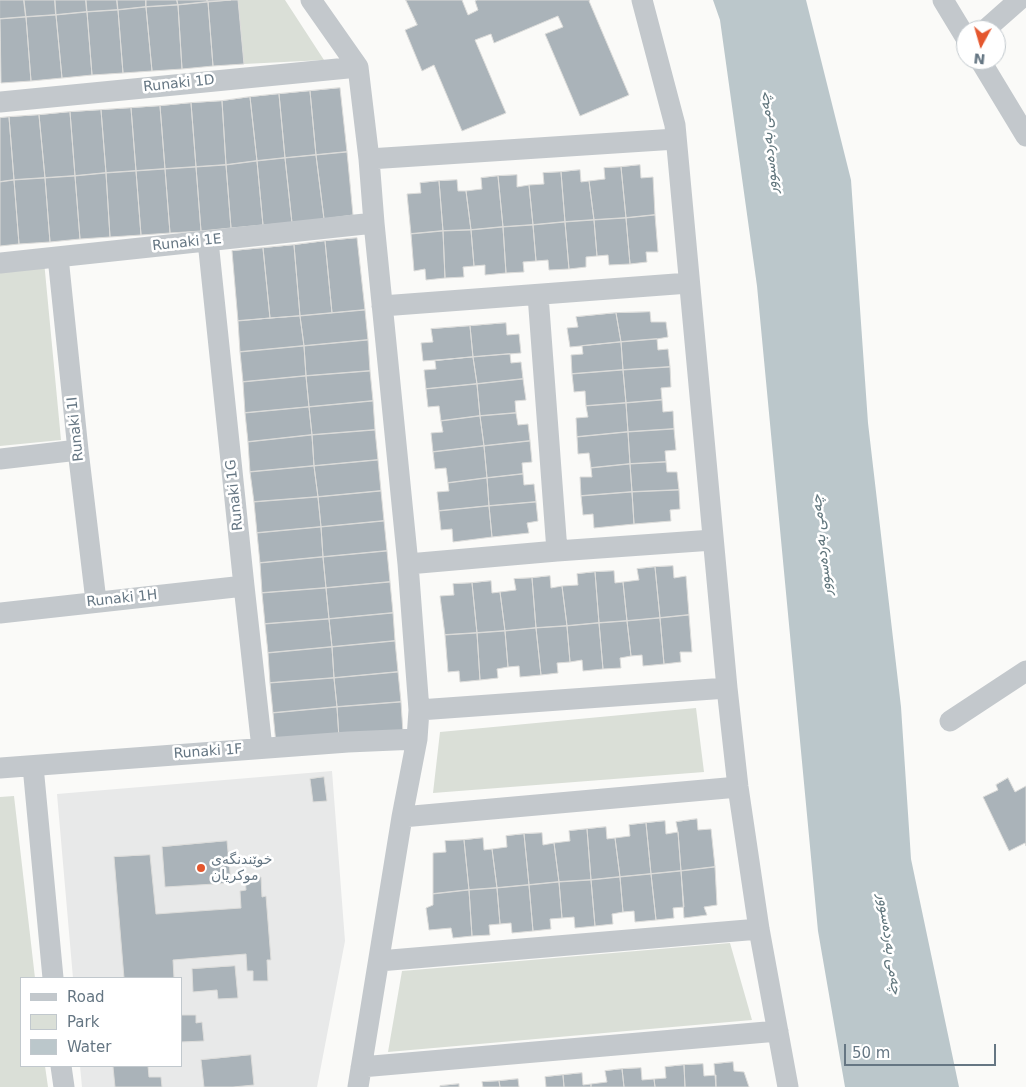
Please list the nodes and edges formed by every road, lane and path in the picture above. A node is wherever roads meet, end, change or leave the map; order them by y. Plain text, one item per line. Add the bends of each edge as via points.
1 (311, 0) edge
2 (642, 0) edge
3 (943, 0) edge
4 (1019, 0) edge
5 (996, 20) edge
6 (956, 21) edge
7 (358, 67) junction
8 (986, 70) edge
9 (0, 102) edge
10 (1026, 136) edge
11 (676, 139) junction
12 (369, 159) junction
13 (374, 223) junction
14 (208, 241) junction
15 (58, 257) junction
16 (0, 263) edge
17 (689, 283) junction
18 (538, 295) junction
19 (382, 306) junction
20 (78, 450) junction
21 (0, 459) edge
22 (713, 540) junction
23 (557, 551) junction
24 (408, 564) junction
25 (244, 586) junction
26 (96, 602) junction
27 (0, 612) edge
28 (1026, 671) edge
29 (727, 688) junction
30 (419, 710) junction
31 (950, 721) dead end
32 (417, 739) junction
33 (262, 748) junction
34 (33, 766) junction
35 (0, 768) edge
36 (738, 787) junction
37 (402, 817) junction
38 (759, 929) junction
39 (378, 961) junction
40 (53, 977) edge
41 (778, 1032) junction
42 (62, 1067) edge
43 (360, 1077) edge
44 (64, 1087) edge
45 (788, 1087) edge

1 - 7 street
2 - 11 street
3 - 6 street
4 - 5 street
7 - 9 street, Runaki 1D
7 - 12 street
8 - 10 street
11 - 12 street
11 - 17 street
12 - 13 street
13 - 14 street, Runaki 1E
13 - 19 street
14 - 15 street, Runaki 1E
14 - 25 street, Runaki 1G
15 - 16 street, Runaki 1E
15 - 20 street, Runaki 1I
17 - 18 street
17 - 22 street
18 - 19 street
18 - 23 street
19 - 24 street
20 - 21 street
20 - 26 street, Runaki 1I
22 - 23 street
22 - 29 street
23 - 24 street
24 - 30 street
25 - 26 street, Runaki 1H
25 - 33 street, Runaki 1G
26 - 27 street, Runaki 1H
28 - 31 street
29 - 30 street
29 - 36 street
30 - 32 street
32 - 33 street, Runaki 1F
32 - 37 street
33 - 34 street, Runaki 1F
34 - 35 street, Runaki 1F
34 - 40 street
36 - 37 street
36 - 38 street
37 - 39 street
38 - 39 street
38 - 41 street
39 - 43 street
41 - 43 street
41 - 45 street
42 - 44 street

